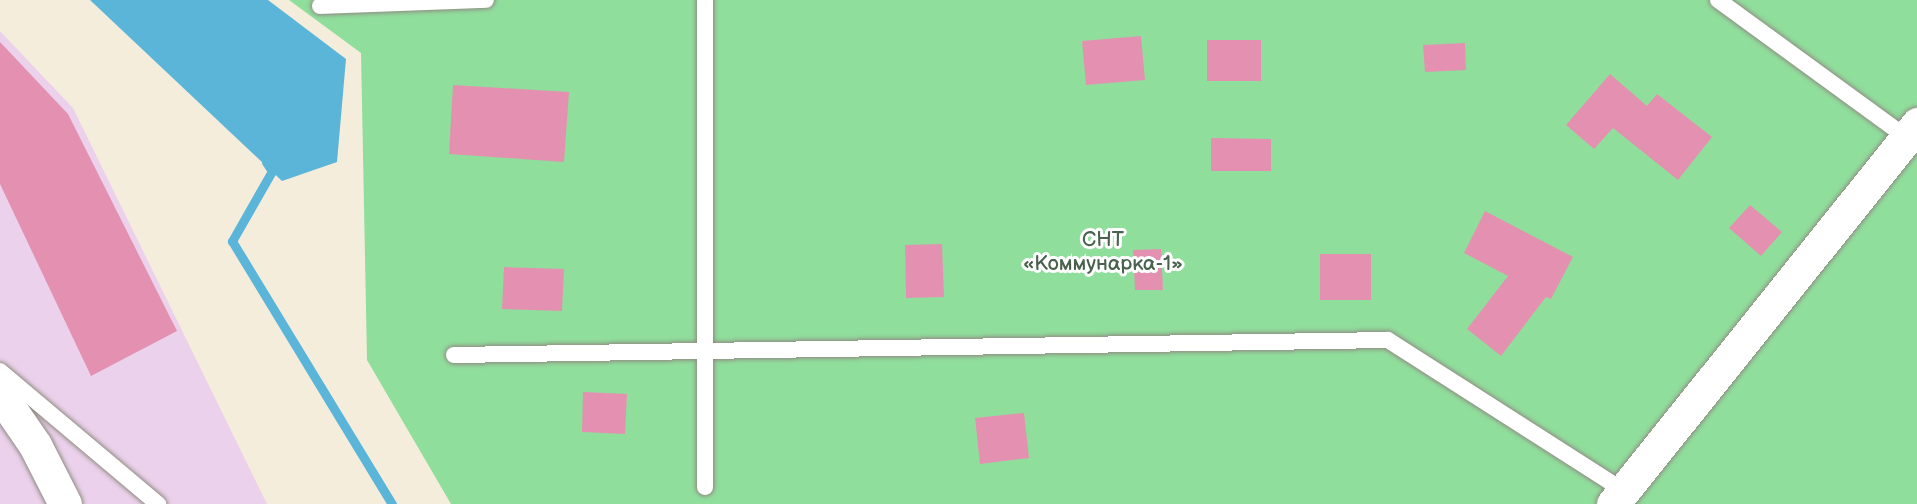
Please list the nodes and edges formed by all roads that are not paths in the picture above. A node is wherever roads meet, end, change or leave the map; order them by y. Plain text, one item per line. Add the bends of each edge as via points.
1 (486, 0) edge
2 (705, 0) edge
3 (1718, 0) edge
4 (320, 6) dead end
5 (1912, 131) edge
6 (704, 351) junction
7 (454, 355) dead end
8 (0, 372) edge
9 (0, 394) edge
10 (705, 488) dead end
11 (1618, 497) edge
12 (65, 504) edge
13 (158, 504) edge

1 - 4 lane
2 - 6 lane
3 - 5 lane
5 - 11 street
6 - 7 lane
6 - 10 lane
6 - 11 lane via 1388,340
8 - 13 lane
9 - 12 street via 35,445

